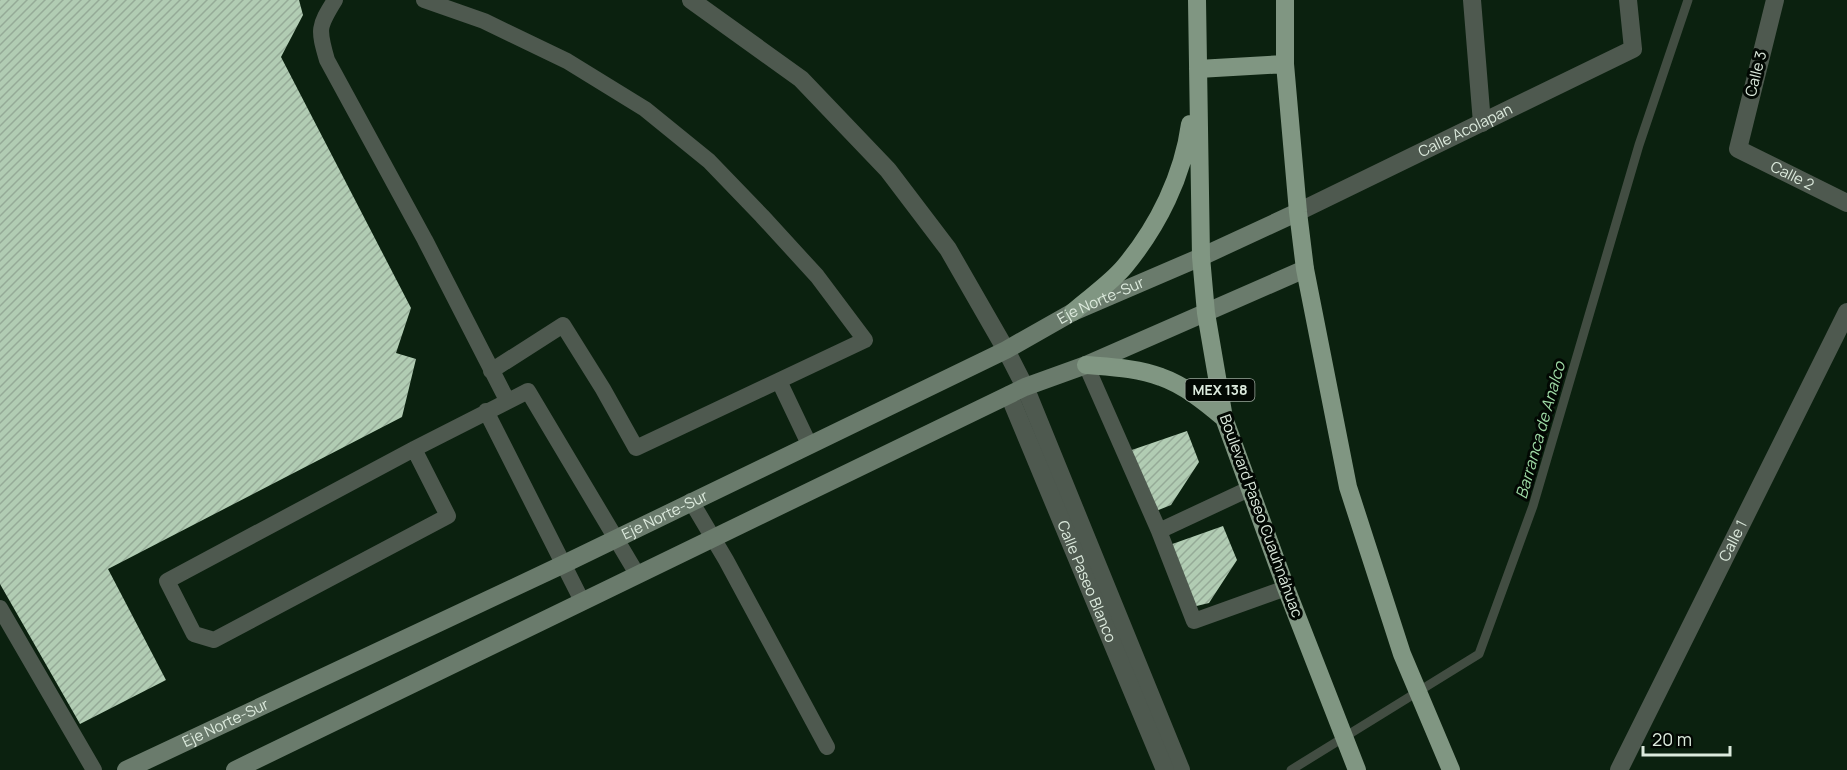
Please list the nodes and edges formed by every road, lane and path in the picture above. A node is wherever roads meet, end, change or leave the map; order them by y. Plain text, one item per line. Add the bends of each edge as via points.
1 (334, 0) edge
2 (424, 0) edge
3 (692, 0) edge
4 (1197, 0) edge
5 (1285, 0) edge
6 (1472, 0) edge
7 (1628, 0) edge
8 (1775, 0) edge
9 (1285, 64) junction
10 (1198, 69) junction
11 (1482, 123) junction
12 (1738, 149) joint
13 (1847, 203) edge
14 (1298, 212) junction
15 (1201, 257) junction
16 (1305, 269) junction
17 (1073, 312) junction
18 (1847, 312) edge
19 (1206, 313) junction
20 (1006, 350) junction
21 (1086, 365) junction
22 (491, 370) junction
23 (779, 381) junction
24 (1017, 391) junction
25 (507, 400) junction
26 (486, 411) junction
27 (1224, 418) junction
28 (809, 444) junction
29 (414, 449) junction
30 (1251, 488) junction
31 (691, 501) junction
32 (1159, 531) junction
33 (617, 537) junction
34 (713, 537) junction
35 (564, 564) junction
36 (637, 574) junction
37 (1286, 588) junction
38 (582, 601) junction
39 (0, 608) edge
40 (827, 747) dead end
41 (94, 770) edge
42 (126, 770) edge
43 (235, 770) edge
44 (1165, 770) edge
45 (1181, 770) edge
46 (1358, 770) edge
47 (1450, 770) edge
48 (1619, 770) edge

1 - 22 lane via 321,22 327,60
2 - 23 lane via 484,21 567,61 645,110 709,161 818,276 865,340
3 - 20 street via 801,79 888,170 948,249
4 - 10 main road, Boulevard Paseo Cuauhnáhuac / MEX 138
5 - 9 main road
6 - 11 street
7 - 11 street, Calle Acolapan via 1633,49
8 - 12 street, Calle 3
9 - 10 main road
9 - 14 main road
10 - 15 main road, Boulevard Paseo Cuauhnáhuac / MEX 138
10 - 17 main road via 1187,146 1163,210 1124,267
11 - 14 street, Calle Acolapan
12 - 13 street, Calle 2
14 - 15 street, Eje Norte-Sur
14 - 16 main road
15 - 17 street, Eje Norte-Sur
15 - 19 main road, Boulevard Paseo Cuauhnáhuac / MEX 138
16 - 19 street
16 - 47 main road via 1348,487 1402,654
17 - 20 street, Eje Norte-Sur
18 - 48 street, Calle 1
19 - 21 street
19 - 27 main road, Boulevard Paseo Cuauhnáhuac / MEX 138
20 - 24 street
20 - 28 street, Eje Norte-Sur
21 - 24 street
21 - 27 main road via 1160,376 1198,396
21 - 32 lane
22 - 23 lane via 563,326 636,448
22 - 25 lane
23 - 28 lane
24 - 34 street
24 - 44 street, Calle Paseo Blanco
24 - 45 street
25 - 26 lane
25 - 33 lane via 528,391
26 - 29 lane
26 - 35 lane
27 - 30 main road, Boulevard Paseo Cuauhnáhuac / MEX 138
28 - 31 street, Eje Norte-Sur
29 - 29 lane via 167,581 194,633 214,640 448,516
30 - 32 lane
30 - 37 main road, Boulevard Paseo Cuauhnáhuac / MEX 138
31 - 33 street, Eje Norte-Sur
31 - 34 lane
32 - 37 lane via 1194,621
33 - 35 street, Eje Norte-Sur
33 - 36 lane
34 - 36 street
34 - 40 lane
35 - 38 lane
35 - 42 street, Eje Norte-Sur
36 - 38 street
37 - 46 main road, Boulevard Paseo Cuauhnáhuac / MEX 138
38 - 43 street
39 - 41 lane

